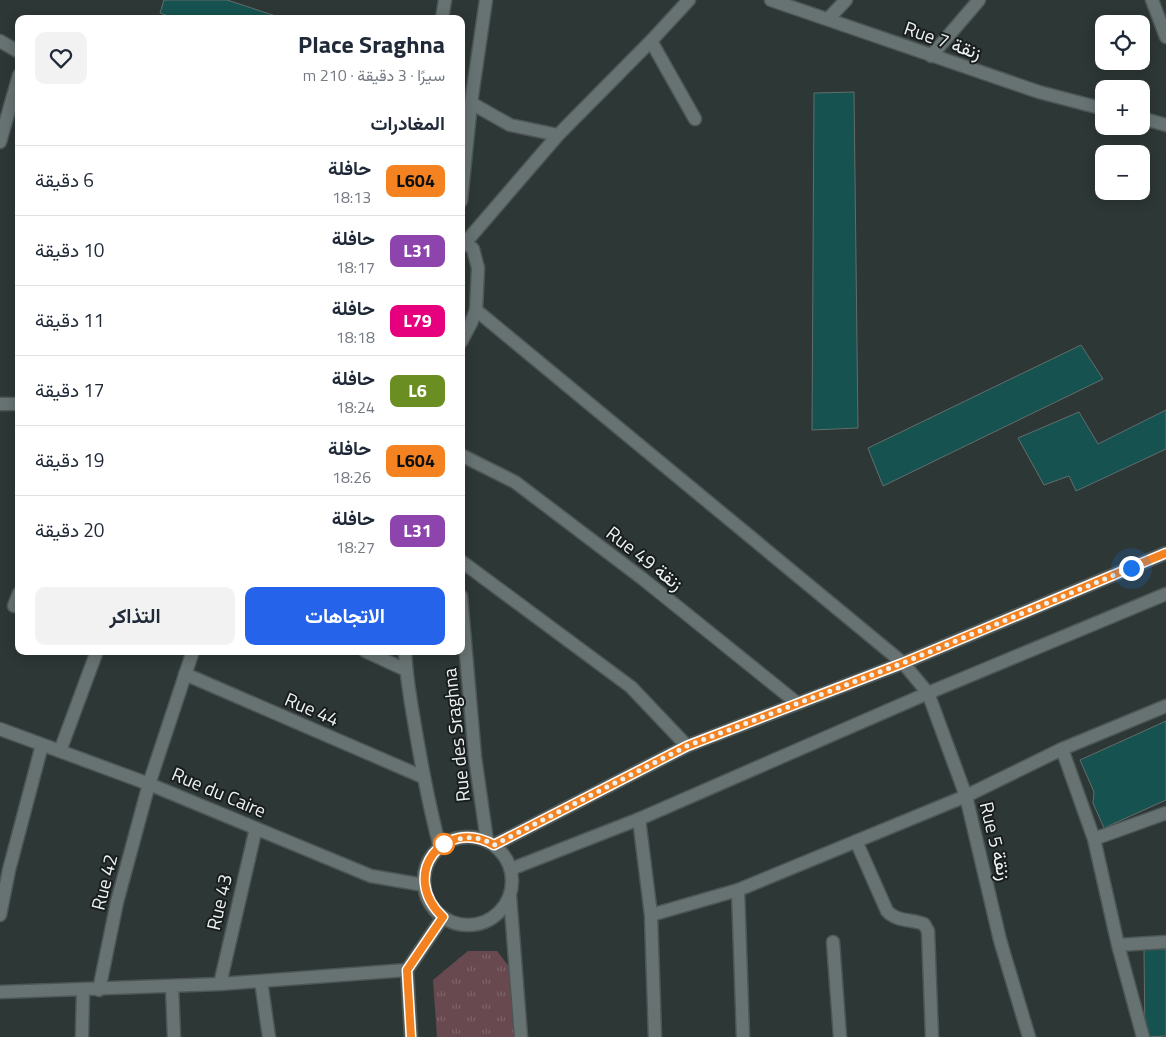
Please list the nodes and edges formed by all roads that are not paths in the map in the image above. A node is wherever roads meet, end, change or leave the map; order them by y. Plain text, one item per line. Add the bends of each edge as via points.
1 (445, 0) edge
2 (486, 0) edge
3 (689, 0) edge
4 (771, 0) edge
5 (846, 0) edge
6 (979, 0) edge
7 (1152, 0) edge
8 (443, 15) edge
9 (828, 19) junction
10 (1166, 37) edge
11 (0, 41) edge
12 (652, 41) junction
13 (15, 50) edge
14 (931, 56) junction
15 (15, 89) edge
16 (471, 103) junction
17 (1095, 107) edge
18 (695, 119) dead end
19 (1150, 121) edge
20 (1166, 125) edge
21 (558, 135) junction
22 (0, 142) edge
23 (465, 161) edge
24 (465, 239) edge
25 (465, 242) edge
26 (476, 310) junction
27 (465, 334) edge
28 (0, 404) edge
29 (15, 404) edge
30 (465, 457) edge
31 (1166, 554) edge
32 (465, 564) edge
33 (1166, 594) edge
34 (465, 642) edge
35 (96, 655) edge
36 (192, 655) edge
37 (374, 655) edge
38 (405, 655) edge
39 (903, 663) junction
40 (406, 670) junction
41 (185, 674) junction
42 (928, 693) junction
43 (797, 703) junction
44 (1166, 706) edge
45 (0, 729) edge
46 (42, 745) junction
47 (687, 746) junction
48 (1062, 749) junction
49 (60, 751) junction
50 (423, 777) junction
51 (149, 784) junction
52 (966, 796) junction
53 (1166, 813) edge
54 (639, 819) junction
55 (256, 828) junction
56 (1094, 839) junction
57 (856, 842) junction
58 (491, 843) junction
59 (440, 847) junction
60 (5, 869) edge
61 (510, 869) junction
62 (424, 884) junction
63 (738, 890) junction
64 (510, 896) junction
65 (0, 915) edge
66 (651, 916) junction
67 (443, 917) junction
68 (833, 942) dead end
69 (1166, 942) edge
70 (1118, 945) junction
71 (407, 970) junction
72 (261, 981) junction
73 (220, 984) junction
74 (172, 986) junction
75 (83, 990) junction
76 (99, 990) junction
77 (0, 992) edge
78 (82, 1037) edge
79 (174, 1037) edge
80 (269, 1037) edge
81 (411, 1037) edge
82 (522, 1037) edge
83 (656, 1037) edge
84 (743, 1037) edge
85 (840, 1037) edge
86 (932, 1037) edge
87 (1028, 1037) edge
88 (1143, 1037) edge

1 - 8 street
2 - 16 street
3 - 12 street
4 - 9 street, Rue 7 زنقة
5 - 9 street
6 - 14 street
7 - 10 street
9 - 14 street, Rue 7 زنقة
11 - 13 street
12 - 18 street
12 - 21 street
14 - 17 street, Rue 7 زنقة via 1039,92
15 - 22 street
16 - 21 street via 510,125
16 - 23 street
19 - 20 street
21 - 24 street
25 - 26 street via 474,249 478,268
26 - 27 street
26 - 39 street, Rue 5 زنقة
28 - 29 street
30 - 43 street, Rue 49 زنقة via 515,482 643,579
31 - 39 street
32 - 47 street via 632,687
33 - 42 street
34 - 58 street, Rue des Sraghna via 475,757
35 - 49 street
36 - 41 street, Rue 42
37 - 40 street
38 - 40 street, Rue des Sraghna
39 - 42 street, Rue 5 زنقة
39 - 43 street
40 - 50 street, Rue des Sraghna
41 - 50 street, Rue 44
41 - 51 street, Rue 42
42 - 52 street, Rue 5 زنقة
42 - 54 street
43 - 47 street
44 - 48 street
45 - 46 street, Rue du Caire
46 - 49 street, Rue du Caire
46 - 60 street
47 - 58 street
48 - 52 street
48 - 56 street
49 - 51 street, Rue du Caire
50 - 59 street, Rue des Sraghna
51 - 55 street, Rue du Caire
51 - 76 street, Rue 42 via 117,902
52 - 57 street
52 - 87 street, Rue 5 زنقة via 1000,940
53 - 56 street
54 - 61 street
54 - 66 street
55 - 62 street, Rue du Caire via 371,876
55 - 73 street, Rue 43
56 - 70 street
57 - 63 street
57 - 86 street via 887,911 900,920 924,924 928,931
58 - 59 street via 464,837
58 - 61 street via 505,857
59 - 62 street via 429,860
60 - 65 street
61 - 64 street
62 - 67 street via 427,897
63 - 66 street
63 - 84 street
64 - 67 street via 504,908 482,923 455,923
64 - 82 street
66 - 83 street
67 - 71 street
68 - 85 street
69 - 70 street
70 - 88 street
71 - 72 street
71 - 81 street
72 - 73 street
72 - 80 street
73 - 74 street
74 - 76 street
74 - 79 street
75 - 76 street
75 - 77 street
75 - 78 street

